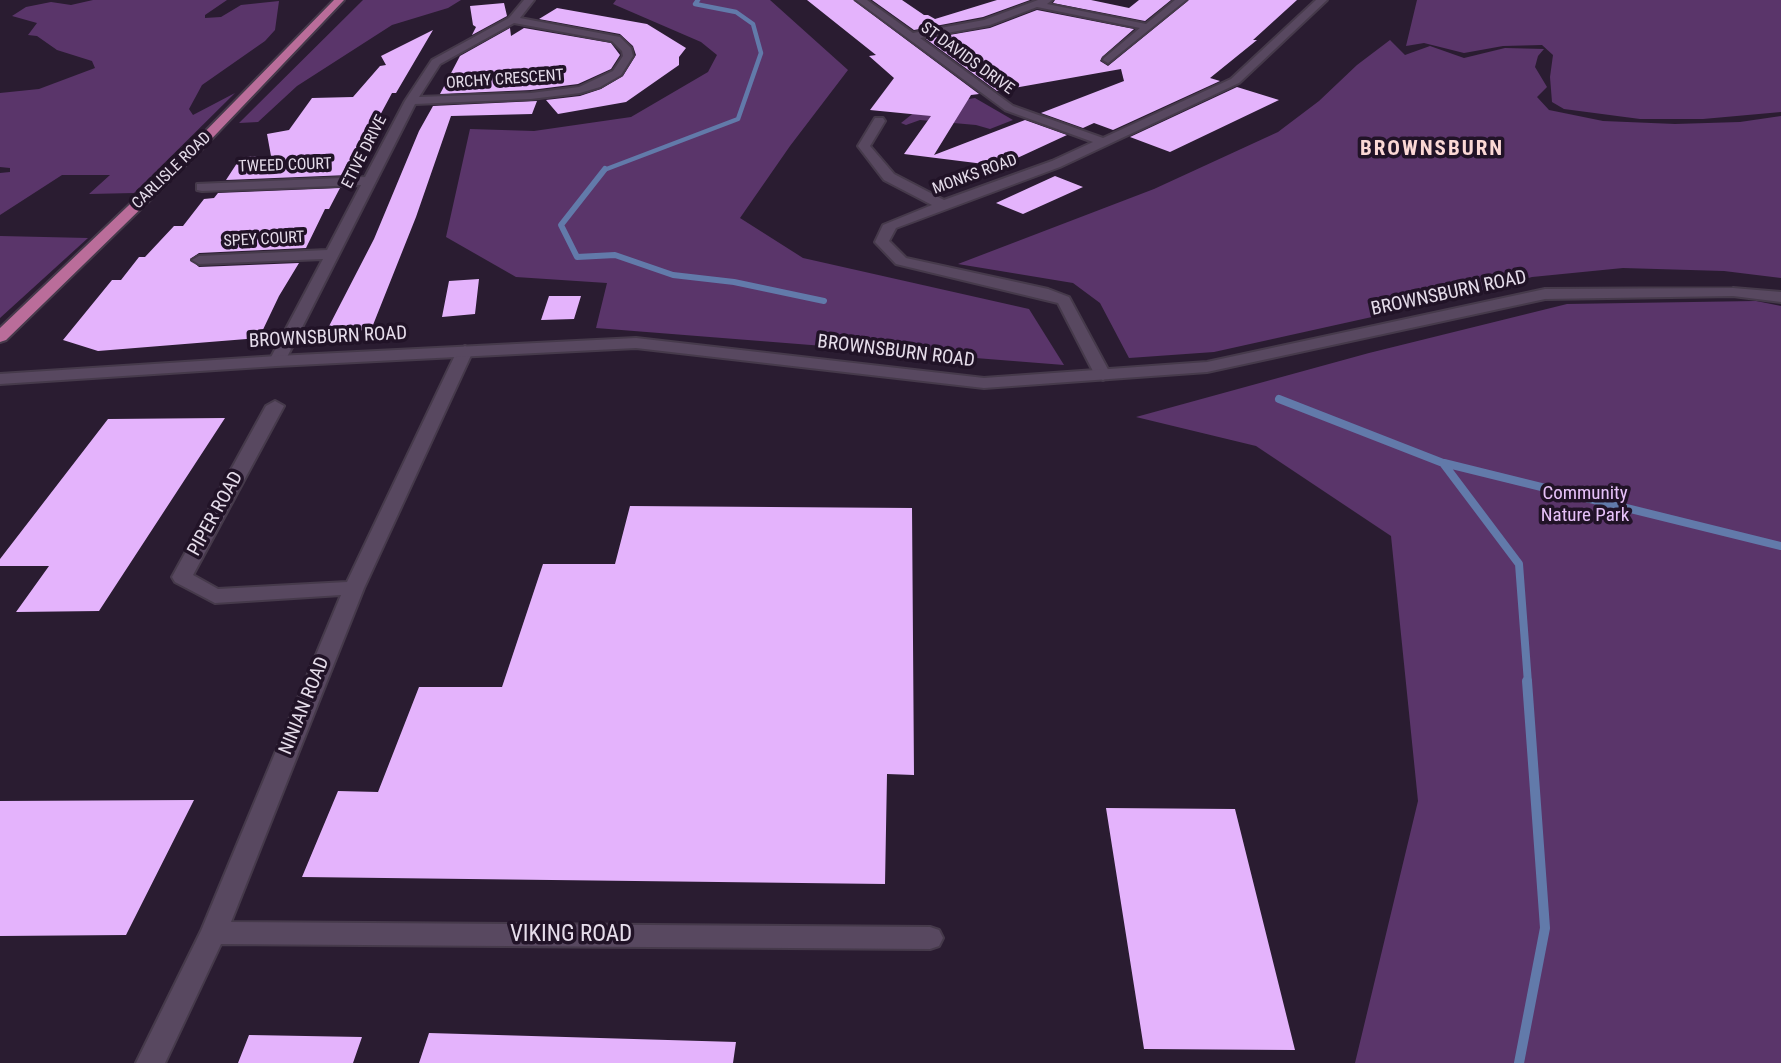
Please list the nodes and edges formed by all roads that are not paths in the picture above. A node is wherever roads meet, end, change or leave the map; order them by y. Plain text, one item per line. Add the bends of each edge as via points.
1 (340, 0) edge
2 (529, 0) edge
3 (861, 0) edge
4 (1181, 0) edge
5 (1322, 0) edge
6 (1043, 3) edge
7 (513, 20) junction
8 (1148, 27) junction
9 (910, 37) junction
10 (1108, 60) dead end
11 (411, 101) junction
12 (879, 121) dead end
13 (1103, 142) junction
14 (369, 181) junction
15 (202, 187) dead end
16 (943, 205) junction
17 (332, 254) junction
18 (191, 274) dead end
19 (1781, 298) edge
20 (0, 337) edge
21 (465, 351) junction
22 (277, 361) junction
23 (1103, 375) junction
24 (0, 379) edge
25 (275, 406) dead end
26 (354, 588) junction
27 (213, 933) junction
28 (930, 938) dead end
29 (150, 1063) edge

1 - 20 main road, CARLISLE ROAD via 195,149
2 - 7 street, ETIVE DRIVE
3 - 9 street, ST DAVIDS DRIVE
4 - 8 street
5 - 13 street, MONKS ROAD via 1235,82
6 - 8 street
6 - 9 street via 986,23
7 - 11 street, ETIVE DRIVE via 436,62
7 - 11 street, ORCHY CRESCENT via 616,39 628,56 617,73 580,90
8 - 10 street
9 - 13 street, ST DAVIDS DRIVE via 1009,108
11 - 14 street, ETIVE DRIVE
12 - 16 street via 864,146 888,177
13 - 16 street, MONKS ROAD
14 - 15 street, TWEED COURT
14 - 17 street, ETIVE DRIVE
16 - 23 street, MONKS ROAD via 890,225 881,242 912,265 1064,300
17 - 18 street, SPEY COURT via 202,255
17 - 22 street, ETIVE DRIVE
19 - 23 street, BROWNSBURN ROAD via 1733,292 1545,295 1207,367
21 - 22 street, BROWNSBURN ROAD
21 - 23 street, BROWNSBURN ROAD via 636,342 984,383
21 - 26 street, NINIAN ROAD
22 - 24 street, BROWNSBURN ROAD
25 - 26 street, PIPER ROAD via 182,577 215,596
26 - 27 street, NINIAN ROAD
27 - 28 street, VIKING ROAD
27 - 29 street, NINIAN ROAD

